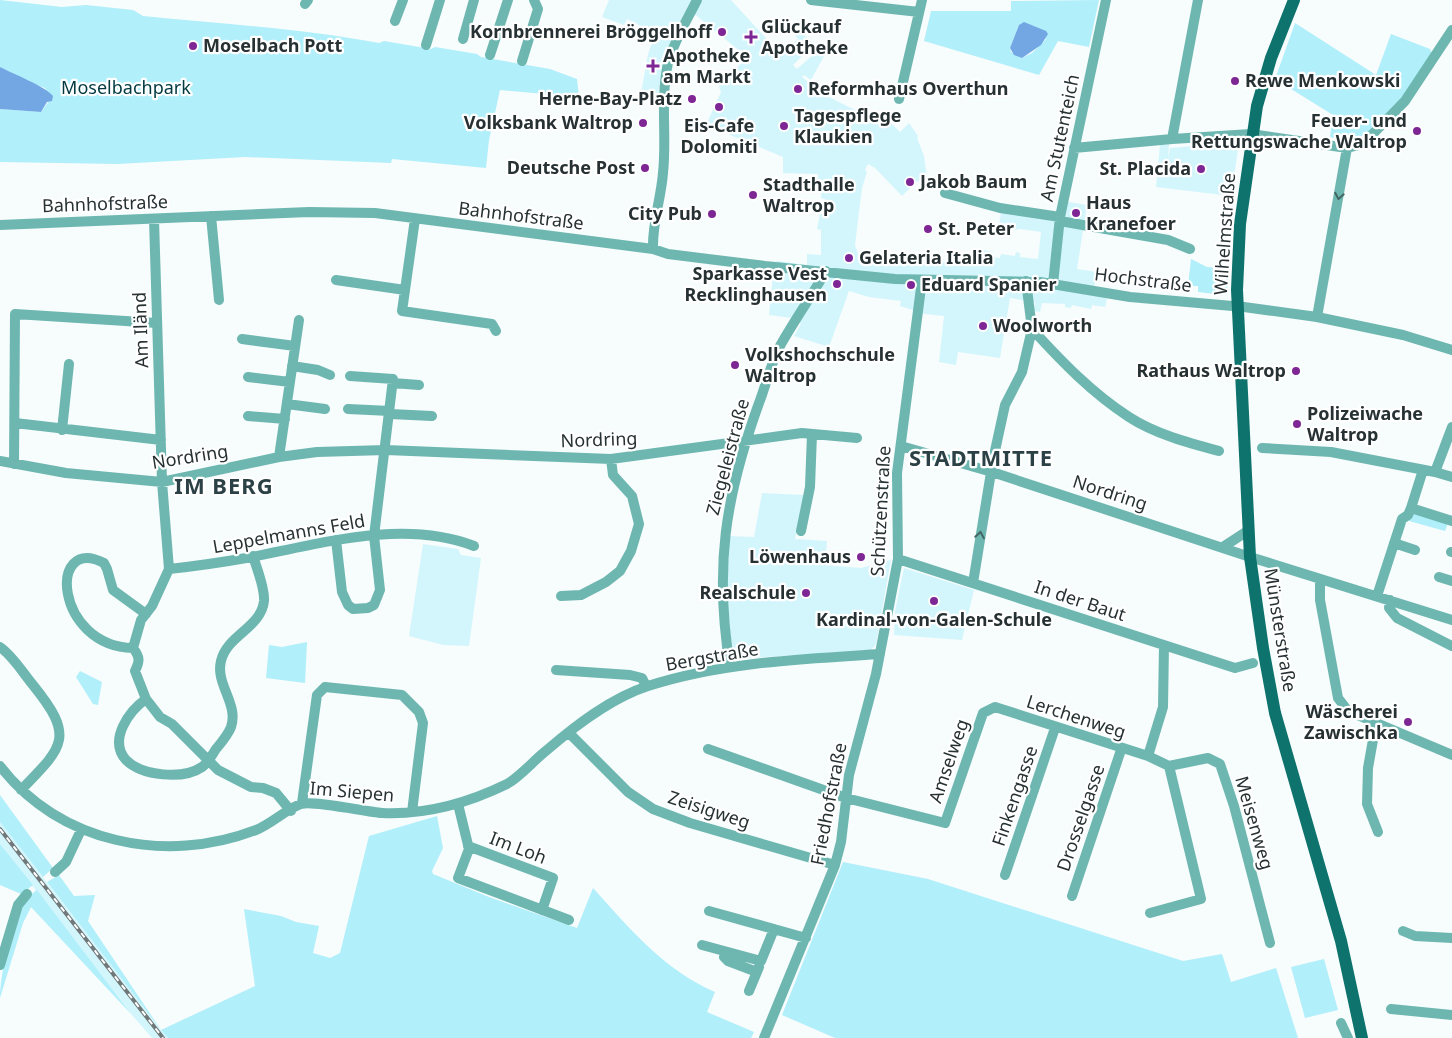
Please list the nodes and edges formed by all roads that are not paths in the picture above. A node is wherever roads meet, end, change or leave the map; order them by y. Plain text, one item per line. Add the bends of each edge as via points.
1 (403, 0) edge
2 (440, 0) edge
3 (474, 0) edge
4 (508, 0) edge
5 (534, 0) edge
6 (697, 0) edge
7 (811, 0) edge
8 (922, 0) edge
9 (1106, 0) edge
10 (1198, 0) edge
11 (1294, 0) edge
12 (919, 12) junction
13 (395, 21) dead end
14 (1452, 30) edge
15 (463, 39) dead end
16 (426, 45) dead end
17 (490, 55) dead end
18 (522, 60) dead end
19 (899, 99) dead end
20 (1251, 134) junction
21 (1172, 139) junction
22 (1074, 148) junction
23 (1347, 148) junction
24 (945, 193) dead end
25 (211, 216) junction
26 (415, 218) junction
27 (154, 219) junction
28 (1060, 219) junction
29 (0, 225) edge
30 (653, 249) junction
31 (1190, 249) dead end
32 (826, 271) junction
33 (336, 280) dead end
34 (922, 280) junction
35 (1026, 281) junction
36 (1053, 284) junction
37 (405, 290) junction
38 (220, 300) dead end
39 (1238, 307) junction
40 (1318, 317) junction
41 (299, 320) dead end
42 (157, 323) junction
43 (1032, 329) junction
44 (496, 331) dead end
45 (242, 339) dead end
46 (295, 346) junction
47 (1452, 350) edge
48 (69, 364) dead end
49 (292, 366) junction
50 (330, 375) dead end
51 (248, 376) dead end
52 (350, 376) dead end
53 (290, 382) junction
54 (393, 383) junction
55 (419, 385) dead end
56 (287, 404) junction
57 (325, 409) dead end
58 (348, 409) dead end
59 (390, 412) junction
60 (248, 416) dead end
61 (432, 416) dead end
62 (285, 419) junction
63 (15, 423) junction
64 (1452, 427) edge
65 (62, 430) junction
66 (812, 434) junction
67 (857, 438) dead end
68 (161, 440) junction
69 (746, 440) junction
70 (901, 446) junction
71 (1262, 448) dead end
72 (386, 450) junction
73 (1219, 451) dead end
74 (279, 457) junction
75 (611, 459) junction
76 (0, 461) edge
77 (14, 464) junction
78 (1423, 470) junction
79 (992, 472) junction
80 (1435, 472) junction
81 (1452, 477) edge
82 (162, 482) junction
83 (1411, 508) junction
84 (1452, 521) edge
85 (1249, 530) junction
86 (801, 531) dead end
87 (374, 536) junction
88 (336, 540) junction
89 (1394, 543) junction
90 (474, 546) dead end
91 (1223, 547) junction
92 (1415, 550) dead end
93 (254, 556) junction
94 (1250, 557) junction
95 (898, 560) junction
96 (169, 569) junction
97 (1439, 577) dead end
98 (1320, 579) junction
99 (1452, 581) edge
100 (973, 584) junction
101 (561, 596) dead end
102 (1377, 596) junction
103 (1390, 600) junction
104 (146, 614) junction
105 (1452, 620) edge
106 (1164, 645) junction
107 (1452, 646) edge
108 (0, 647) edge
109 (133, 648) junction
110 (880, 654) junction
111 (1252, 663) dead end
112 (730, 667) junction
113 (556, 670) dead end
114 (646, 686) junction
115 (146, 699) junction
116 (995, 708) joint
117 (1376, 724) junction
118 (1055, 728) junction
119 (569, 733) junction
120 (708, 748) dead end
121 (1121, 750) junction
122 (1148, 756) junction
123 (1452, 756) edge
124 (208, 760) junction
125 (0, 766) edge
126 (1169, 766) junction
127 (21, 790) junction
128 (846, 798) junction
129 (302, 803) junction
130 (458, 804) junction
131 (291, 811) junction
132 (412, 812) junction
133 (81, 830) junction
134 (1378, 832) dead end
135 (468, 846) junction
136 (836, 865) junction
137 (55, 872) dead end
138 (1005, 875) dead end
139 (27, 894) dead end
140 (1072, 896) dead end
141 (542, 910) junction
142 (709, 911) dead end
143 (1150, 913) dead end
144 (569, 920) dead end
145 (774, 929) junction
146 (1403, 932) dead end
147 (806, 938) junction
148 (1452, 938) edge
149 (1270, 943) dead end
150 (702, 946) dead end
151 (726, 952) junction
152 (761, 961) junction
153 (0, 965) edge
154 (757, 972) junction
155 (749, 991) dead end
156 (1391, 1009) dead end
157 (1452, 1015) edge
158 (1341, 1023) dead end
159 (764, 1038) edge
160 (1348, 1038) edge
161 (1362, 1038) edge

1 - 13 street
2 - 16 street
3 - 15 street
4 - 17 street
5 - 18 street via 538,9
6 - 30 street via 667,69 664,169 653,228
7 - 12 street
8 - 12 street
9 - 22 street, Am Stutenteich
10 - 21 street
11 - 20 main road, Wilhelmstraße via 1271,58
12 - 19 street
14 - 23 street via 1405,100 1363,144
20 - 21 street
20 - 23 street
20 - 39 main road, Wilhelmstraße via 1239,233
21 - 22 street
22 - 28 street, Am Stutenteich
23 -> 40 street
24 - 28 street via 1000,208
25 - 26 street, Bahnhofstraße via 309,212 375,213
25 - 27 street, Bahnhofstraße
25 - 38 street
26 - 30 street, Bahnhofstraße
26 - 37 street
27 - 29 street, Bahnhofstraße
27 - 42 street, Am Iländ
28 - 31 street via 1168,240
28 - 36 street, Am Stutenteich
30 - 32 street, Bahnhofstraße via 677,255
32 - 34 street, Hochstraße
32 - 69 street, Ziegeleistraße via 779,348
33 - 37 street
34 - 35 street, Hochstraße
34 - 70 street, Schützenstraße
35 - 36 street, Hochstraße
35 - 43 street
36 - 39 street, Hochstraße via 1130,297
37 - 44 street via 402,311 492,324
39 - 40 street, Hochstraße
39 - 85 main road, Münsterstraße
40 - 47 street, Hochstraße via 1403,335
41 - 46 street
42 - 63 street via 16,314
42 - 68 street, Am Iländ
43 - 73 street via 1076,376 1130,418 1180,440
43 - 79 street via 1022,372 1005,405
45 - 46 street
46 - 49 street
48 - 65 street
49 - 50 street
49 - 53 street
51 - 53 street
52 - 54 street via 393,379
53 - 56 street
54 - 55 street
54 - 59 street
56 - 57 street
56 - 62 street
58 - 59 street
59 - 61 street
59 - 72 street
60 - 62 street
62 - 74 street
63 - 65 street
63 - 77 street
64 - 80 street
65 - 68 street
66 - 67 street, Nordring
66 - 69 street, Nordring
66 - 86 street via 810,487
68 - 82 street, Am Iländ
69 - 75 street, Nordring
69 - 112 street, Ziegeleistraße via 730,496 723,542 724,627
70 - 79 street, Nordring
70 - 95 street, Schützenstraße via 897,473
71 - 78 street via 1331,452
72 - 74 street, Nordring via 317,452
72 - 75 street, Nordring
72 - 87 street
74 - 82 street, Nordring
75 - 101 street via 612,474 632,496 639,524 631,552 620,571 606,582 581,595
76 - 77 street, Nordring
77 - 82 street, Nordring via 66,473
78 - 80 street
78 - 83 street
79 - 91 street, Nordring
100 -> 79 street
80 - 81 street
82 - 96 street, Im Siepen
83 - 84 street
83 - 89 street via 1402,519
85 - 91 street
85 - 94 main road, Münsterstraße
87 - 88 street, Leppelmanns Feld
87 - 88 street via 380,590 374,605 359,610 348,605 342,592
87 - 90 street, Leppelmanns Feld via 454,538
88 - 93 street, Leppelmanns Feld
89 - 92 street
89 - 102 street
91 - 94 street, Nordring
93 - 96 street, Leppelmanns Feld
93 - 124 street via 264,599 253,623 231,642 221,661 222,679 233,719 230,729
94 - 98 street, Nordring
94 - 161 main road, Münsterstraße via 1276,713 1341,941
95 - 100 street, In der Baut
95 - 110 street, Schützenstraße
96 - 104 street, Im Siepen
97 - 99 street
98 - 102 street, Nordring
98 - 117 street via 1320,600 1338,698 1348,711
100 - 106 street, In der Baut
102 - 103 street, Nordring
103 - 105 street, Nordring
103 - 107 street via 1390,611 1397,618
104 - 109 street, Im Siepen via 141,620
104 - 109 street via 113,590 104,563 82,558 73,563 66,591 74,616 101,639 122,648
106 - 111 street, In der Baut via 1235,668
106 - 122 street via 1163,706
108 - 127 street via 49,704 60,728 60,741 50,760
109 - 115 street, Im Siepen via 139,656 140,662 135,671
110 - 112 street, Bergstraße
110 - 128 street, Friedhofstraße via 848,775
112 - 114 street, Bergstraße
113 - 114 street, Bergstraße via 630,675 642,678
114 - 119 street, Im Siepen via 606,706
115 - 124 street, Im Siepen via 160,717 172,724
115 - 124 street via 124,722 120,736 121,750 126,759 143,769 167,774 180,774 201,767
116 - 118 street, Lerchenweg
116 - 128 street, Amselweg via 983,713 945,823
117 - 123 street
117 - 134 street via 1368,768 1367,804
118 - 121 street, Lerchenweg
118 - 138 street, Finkengasse
119 - 130 street, Im Siepen via 509,783
119 - 136 street, Zeisigweg via 628,792 653,809 690,823
120 - 128 street, Amselweg
121 - 122 street, Lerchenweg
121 - 140 street, Drosselgasse
122 - 126 street, Lerchenweg
124 - 131 street, Im Siepen via 218,770 251,787 276,793
125 - 127 street
126 - 143 street via 1201,899
126 - 149 street, Meisenweg via 1208,758 1220,764
127 - 133 street
128 - 136 street, Friedhofstraße
129 - 131 street, Im Siepen
129 - 132 street, Im Siepen via 382,813
129 - 132 street via 317,695 325,687 402,695 419,712 423,723
130 - 132 street, Im Siepen
130 - 135 street, Im Loh
131 - 133 street via 237,835 170,846 116,841
133 - 137 street via 66,862
135 - 141 street, Im Loh via 458,878
135 - 141 street, Im Loh via 554,878
136 - 147 street, Friedhofstraße
139 - 153 street via 18,905
141 - 144 street, Im Loh
142 - 145 street
145 - 147 street
145 - 152 street
146 - 148 street via 1415,936
147 - 159 street, Friedhofstraße
150 - 151 street
151 - 152 street
151 - 154 street via 724,957 728,961
152 - 154 street
154 - 155 street
156 - 157 street
158 - 160 street

